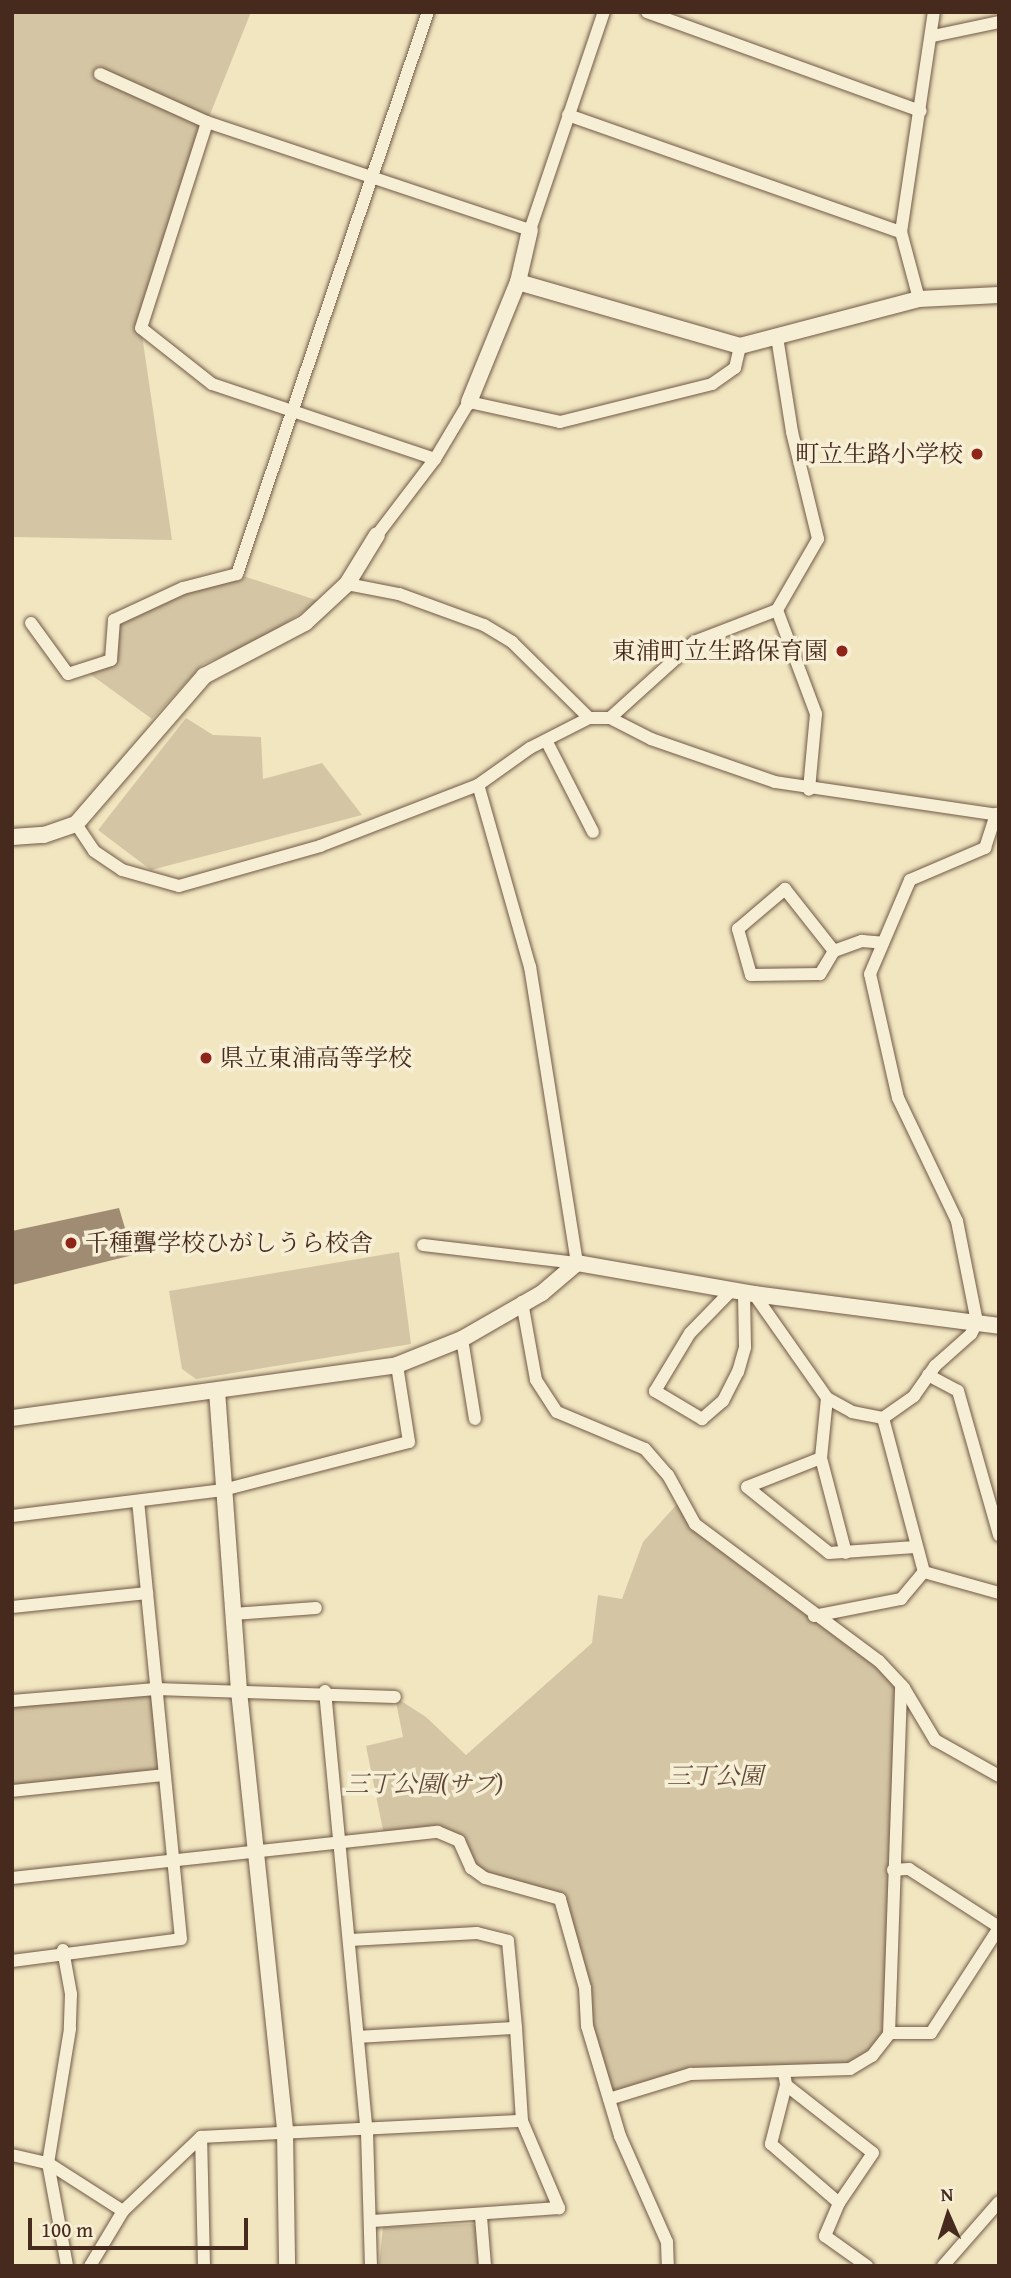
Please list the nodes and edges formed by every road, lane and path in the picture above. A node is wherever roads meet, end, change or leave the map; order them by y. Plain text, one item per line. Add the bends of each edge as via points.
1 (428, 12) edge
2 (604, 12) edge
3 (647, 12) edge
4 (934, 12) edge
5 (999, 22) edge
6 (933, 36) junction
7 (100, 74) dead end
8 (921, 111) junction
9 (568, 115) junction
10 (207, 122) junction
11 (370, 177) junction
12 (530, 230) junction
13 (901, 232) junction
14 (518, 282) junction
15 (999, 295) edge
16 (919, 299) junction
17 (777, 337) junction
18 (740, 346) junction
19 (469, 402) junction
20 (294, 409) junction
21 (435, 459) junction
22 (377, 535) joint
23 (347, 584) junction
24 (777, 610) junction
25 (31, 624) dead end
26 (589, 718) junction
27 (610, 718) junction
28 (547, 741) junction
29 (478, 785) junction
30 (809, 790) junction
31 (997, 814) edge
32 (76, 824) junction
33 (593, 832) dead end
34 (12, 837) edge
35 (883, 943) junction
36 (834, 951) junction
37 (423, 1245) dead end
38 (577, 1263) junction
39 (743, 1292) junction
40 (522, 1302) junction
41 (977, 1322) junction
42 (999, 1326) edge
43 (463, 1339) junction
44 (397, 1365) junction
45 (928, 1375) junction
46 (217, 1391) junction
47 (827, 1398) junction
48 (12, 1418) edge
49 (883, 1418) junction
50 (475, 1419) dead end
51 (821, 1458) junction
52 (222, 1490) junction
53 (138, 1503) junction
54 (12, 1516) edge
55 (999, 1535) edge
56 (915, 1547) junction
57 (846, 1553) junction
58 (924, 1572) junction
59 (148, 1593) junction
60 (999, 1593) edge
61 (12, 1607) edge
62 (316, 1608) dead end
63 (233, 1614) junction
64 (814, 1616) junction
65 (901, 1685) junction
66 (156, 1689) junction
67 (239, 1691) junction
68 (325, 1691) junction
69 (395, 1697) dead end
70 (12, 1701) edge
71 (164, 1775) junction
72 (999, 1776) edge
73 (12, 1791) edge
74 (341, 1846) junction
75 (256, 1856) junction
76 (174, 1863) junction
77 (893, 1870) junction
78 (12, 1878) edge
79 (999, 1927) edge
80 (350, 1940) junction
81 (63, 1950) junction
82 (12, 1961) edge
83 (516, 2028) junction
84 (889, 2033) junction
85 (358, 2038) junction
86 (784, 2072) junction
87 (786, 2085) junction
88 (609, 2099) junction
89 (522, 2121) junction
90 (367, 2132) junction
91 (285, 2133) junction
92 (201, 2137) junction
93 (12, 2155) edge
94 (48, 2163) junction
95 (999, 2202) edge
96 (839, 2203) junction
97 (122, 2211) junction
98 (481, 2217) junction
99 (372, 2221) junction
100 (67, 2266) edge
101 (90, 2266) edge
102 (204, 2266) edge
103 (288, 2266) edge
104 (371, 2266) edge
105 (485, 2266) edge
106 (668, 2266) edge
107 (867, 2266) edge
108 (943, 2266) edge

1 - 11 street
2 - 9 street
3 - 8 street
4 - 6 street
5 - 6 street
6 - 8 street
7 - 10 street
8 - 13 street
9 - 12 street
9 - 13 street
10 - 11 street
10 - 20 street via 141,328 212,384
11 - 12 street
11 - 20 street
12 - 14 street
13 - 16 street
14 - 18 street
14 - 19 street
15 - 16 street
16 - 17 street
17 - 18 street
17 - 24 street via 792,432 818,539
18 - 19 street via 735,368 712,384 571,420 521,417
19 - 21 street
20 - 21 street
20 - 25 street via 237,574 183,588 114,620 111,660 68,674
21 - 22 street
22 - 23 street
23 - 26 street via 399,594 484,625 512,642
23 - 32 street via 305,623 204,676
24 - 27 street via 694,642
24 - 30 street via 816,714
26 - 27 street
26 - 28 street
27 - 30 street via 651,739
28 - 29 street
28 - 33 street
29 - 32 street via 320,846 179,886 122,870 94,851
29 - 38 street via 530,967
30 - 31 street
31 - 35 street via 985,848 910,880
32 - 34 street via 44,835
35 - 36 street via 862,940
35 - 41 street via 870,974 898,1098 957,1221
36 - 36 street via 785,889 738,929 751,975 820,974
37 - 38 street
38 - 39 street
38 - 40 street
39 - 39 street via 690,1333 656,1391 702,1419 723,1401 738,1372 745,1348
39 - 41 street
39 - 47 street
40 - 43 street
40 - 64 street via 536,1380 557,1412 645,1449 668,1475 695,1524
41 - 42 street
41 - 45 street via 971,1334
43 - 44 street
43 - 50 street
44 - 46 street
44 - 52 street via 409,1442
45 - 49 street via 914,1396
45 - 55 street via 958,1391
46 - 48 street
46 - 52 street
47 - 49 street via 852,1412
47 - 51 street
49 - 56 street
51 - 57 street
51 - 57 street via 747,1487 829,1553
52 - 53 street
52 - 63 street
53 - 54 street
53 - 59 street
56 - 57 street
56 - 58 street
58 - 60 street
58 - 64 street via 901,1599
59 - 61 street
59 - 66 street
62 - 63 street
63 - 67 street
64 - 65 street via 879,1661
65 - 72 street via 935,1740
65 - 77 street
66 - 67 street
66 - 70 street
66 - 71 street
67 - 68 street
67 - 75 street
68 - 69 street
68 - 74 street
71 - 73 street
71 - 76 street
74 - 75 street
74 - 80 street
74 - 88 street via 438,1832 459,1841 471,1868 485,1878 560,1899 585,1989 587,2026
75 - 76 street
75 - 91 street
76 - 78 street
76 - 81 street via 181,1939
77 - 79 street via 908,1869
77 - 84 street
79 - 84 street via 930,2033
80 - 83 street via 477,1933 508,1941
80 - 85 street
81 - 82 street
81 - 94 street via 71,1994 70,2029
83 - 85 street
83 - 89 street
84 - 86 street via 872,2056 850,2069
85 - 90 street
86 - 87 street
86 - 88 street via 691,2074
87 - 96 street via 771,2144
87 - 96 street via 873,2153
88 - 106 street via 667,2242
89 - 90 street
89 - 98 street via 558,2208
90 - 91 street
90 - 99 street
91 - 92 street
91 - 103 street
92 - 97 street
92 - 102 street
93 - 94 street
94 - 97 street
94 - 100 street
95 - 108 street
96 - 107 street via 825,2236
97 - 101 street
98 - 99 street
98 - 105 street
99 - 104 street

